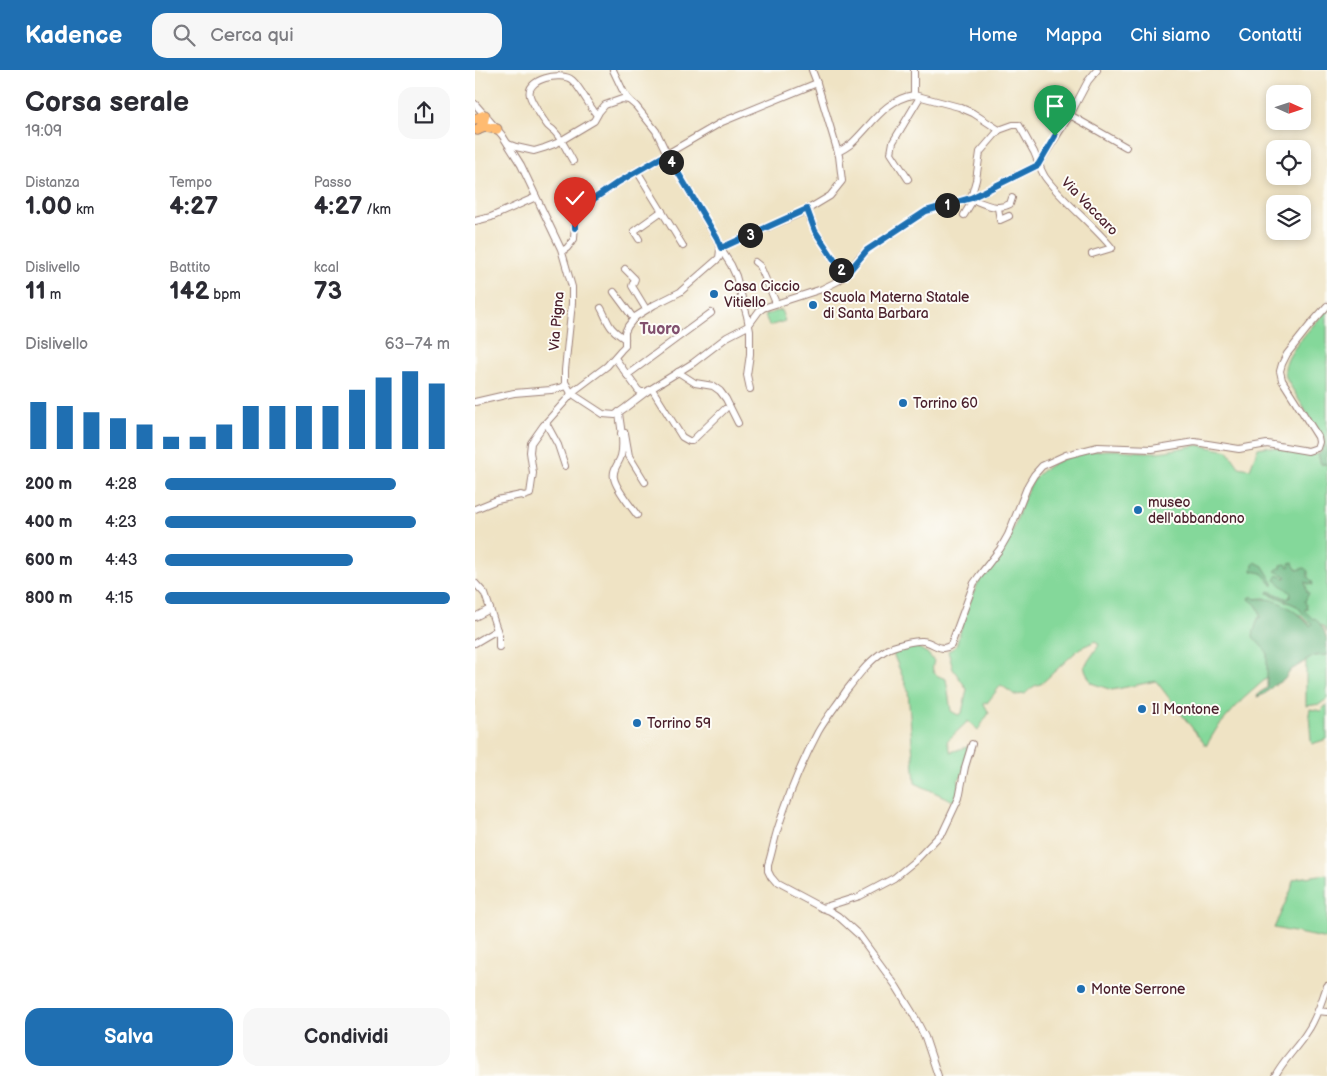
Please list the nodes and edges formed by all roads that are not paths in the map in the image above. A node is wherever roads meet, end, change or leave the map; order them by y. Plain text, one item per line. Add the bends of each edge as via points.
1 (613, 70) edge
2 (812, 70) edge
3 (914, 70) edge
4 (1097, 70) edge
5 (817, 83) junction
6 (917, 96) junction
7 (629, 100) junction
8 (475, 104) edge
9 (485, 115) junction
10 (597, 115) junction
11 (1070, 115) junction
12 (475, 119) edge
13 (497, 129) junction
14 (476, 130) edge
15 (999, 130) junction
16 (561, 140) junction
17 (507, 143) junction
18 (1125, 147) dead end
19 (838, 152) junction
20 (667, 154) junction
21 (573, 161) dead end
22 (1038, 165) junction
23 (637, 171) junction
24 (908, 179) dead end
25 (537, 197) junction
26 (1012, 198) dead end
27 (972, 199) junction
28 (998, 208) junction
29 (807, 209) junction
30 (662, 211) junction
31 (964, 215) dead end
32 (1009, 216) dead end
33 (475, 221) edge
34 (639, 239) dead end
35 (683, 246) dead end
36 (721, 248) junction
37 (562, 251) junction
38 (1092, 254) dead end
39 (755, 262) dead end
40 (625, 269) dead end
41 (845, 276) junction
42 (614, 292) dead end
43 (776, 303) junction
44 (1327, 306) edge
45 (601, 308) dead end
46 (646, 309) junction
47 (711, 313) dead end
48 (634, 319) junction
49 (748, 326) junction
50 (625, 339) junction
51 (615, 358) junction
52 (678, 372) junction
53 (627, 375) junction
54 (750, 389) dead end
55 (569, 390) junction
56 (649, 390) junction
57 (475, 402) edge
58 (725, 409) dead end
59 (619, 412) junction
60 (546, 423) junction
61 (738, 423) dead end
62 (621, 434) junction
63 (565, 466) dead end
64 (645, 482) dead end
65 (475, 509) edge
66 (637, 515) dead end
67 (475, 583) edge
68 (490, 609) junction
69 (475, 617) edge
70 (497, 630) junction
71 (475, 643) edge
72 (499, 647) dead end
73 (972, 744) dead end
74 (822, 908) junction
75 (1327, 986) edge
76 (1318, 1011) junction
77 (1327, 1012) edge
78 (938, 1076) edge
79 (1275, 1076) edge

1 - 7 street
2 - 5 street
3 - 6 street
4 - 11 street
5 - 19 street
5 - 20 street via 722,122
6 - 15 street via 959,107
6 - 19 street via 895,101
6 - 24 street via 891,148
7 - 10 street via 621,99 605,105
7 - 20 street via 656,131
8 - 9 street, Via Pigna
9 - 12 highway
9 - 13 street, Via Pigna
9 - 14 highway
10 - 16 street via 593,121
10 - 16 street via 567,77 546,77 535,83 529,92 530,97 547,126
11 - 18 street
11 - 22 street
13 - 14 highway via 485,127
13 - 17 street, Via Pigna
15 - 22 street via 1019,125
15 - 27 street via 980,152
16 - 17 street via 534,151
16 - 21 street
17 - 25 street, Via Pigna
19 - 29 street via 842,181 830,196
20 - 23 street
20 - 36 street
22 - 27 street
22 - 38 street, Via Vaccaro via 1112,248
23 - 30 street
23 - 37 street via 582,208 575,218 574,238
25 - 33 street
25 - 37 street, Via Pigna
26 - 28 street via 1010,204
27 - 28 street
27 - 31 street
27 - 41 street via 926,211 867,250
28 - 32 street via 1001,220
29 - 36 street
29 - 41 street via 815,231
30 - 34 street via 634,231
30 - 35 street
36 - 46 street via 719,258 680,292
36 - 49 street via 736,276
37 - 55 street, Via Pigna via 572,287 565,370
39 - 43 street via 760,266
40 - 46 street via 635,279 632,286
41 - 43 street via 822,289
42 - 48 street
43 - 49 street via 759,311
44 - 74 street via 1287,354 1280,371 1282,380 1318,438 1317,448 1308,451 1267,444 1239,449 1195,442 1152,448 1098,447 1052,460 1042,466 1028,485 1008,535 975,583 951,645 946,649 922,640 907,643 887,650 864,668 819,732 799,770 768,865 768,871 777,884
45 - 50 street via 609,324
46 - 48 street
47 - 53 street
48 - 50 street via 625,332
49 - 52 street
49 - 54 street via 750,354 747,374
50 - 51 street via 625,346
51 - 53 street
51 - 55 street
52 - 56 street
52 - 61 street via 695,383 713,386 720,391
53 - 56 street via 638,390
55 - 57 street via 514,393
55 - 59 street via 603,414
55 - 60 street via 569,397
56 - 58 street via 681,437 689,441
56 - 59 street
59 - 62 street
60 - 63 street
60 - 65 street via 531,443 533,473 530,494 497,500
62 - 64 street via 625,433 629,456
62 - 66 street via 621,455 613,477
67 - 68 street via 485,594
68 - 69 street
68 - 70 street
70 - 71 street
70 - 72 street
73 - 74 street via 959,798 943,832 894,878 860,896
74 - 78 street via 838,916 859,934 896,986 925,1037
75 - 76 street
76 - 77 street
76 - 79 street

